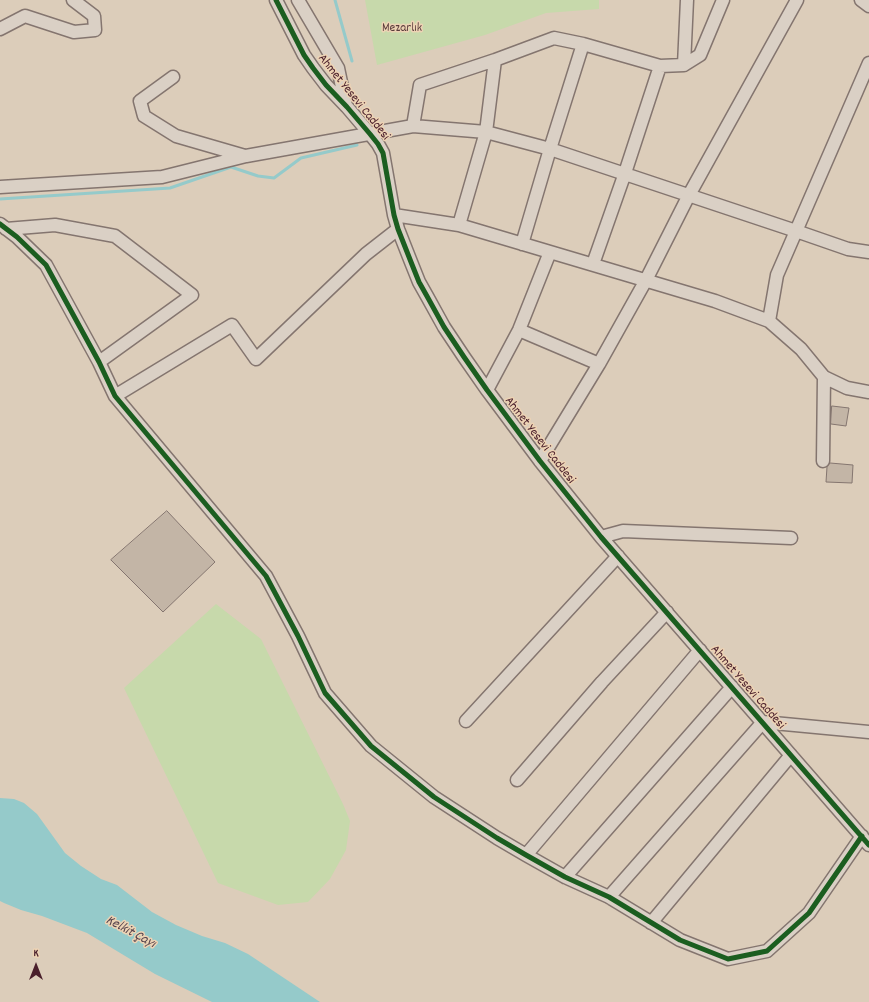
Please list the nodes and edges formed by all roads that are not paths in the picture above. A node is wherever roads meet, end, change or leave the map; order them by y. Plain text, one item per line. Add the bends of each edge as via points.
1 (73, 0) edge
2 (276, 0) edge
3 (298, 0) edge
4 (687, 0) edge
5 (723, 0) edge
6 (796, 0) edge
7 (861, 0) edge
8 (869, 6) edge
9 (0, 29) edge
10 (583, 44) junction
11 (495, 60) junction
12 (869, 63) edge
13 (684, 65) junction
14 (660, 66) junction
15 (173, 77) dead end
16 (347, 107) junction
17 (413, 126) junction
18 (486, 132) junction
19 (370, 134) junction
20 (550, 149) junction
21 (246, 156) junction
22 (625, 173) junction
23 (0, 187) edge
24 (689, 195) junction
25 (394, 214) junction
26 (459, 225) junction
27 (3, 227) edge
28 (398, 229) junction
29 (796, 231) junction
30 (522, 244) junction
31 (550, 252) junction
32 (869, 252) edge
33 (593, 264) junction
34 (646, 280) junction
35 (769, 320) junction
36 (519, 330) junction
37 (99, 362) junction
38 (599, 364) junction
39 (824, 377) junction
40 (486, 390) junction
41 (869, 392) edge
42 (115, 396) junction
43 (540, 461) junction
44 (823, 461) dead end
45 (601, 537) junction
46 (790, 538) dead end
47 (618, 556) junction
48 (667, 612) junction
49 (700, 650) junction
50 (732, 687) junction
51 (466, 721) dead end
52 (763, 722) junction
53 (869, 732) edge
54 (791, 755) junction
55 (517, 780) dead end
56 (866, 840) edge
57 (526, 855) junction
58 (565, 877) junction
59 (609, 897) junction
60 (651, 923) junction

1 - 9 street via 94,16 95,30 74,32 25,16
2 - 16 street, Ahmet Yesevi Caddesi via 313,68
3 - 16 street via 338,68
4 - 13 street
5 - 13 street via 700,55
6 - 24 street
7 - 8 street
10 - 11 street via 554,38
10 - 14 street
10 - 20 street
11 - 17 street via 420,85
11 - 18 street
12 - 29 street
13 - 14 street
14 - 22 street
15 - 21 street via 140,101 144,116 176,136
16 - 19 street, Ahmet Yesevi Caddesi
17 - 18 street
17 - 19 street
18 - 20 street
18 - 26 street
19 - 21 street
19 - 25 street, Ahmet Yesevi Caddesi via 383,153
20 - 22 street
20 - 30 street
21 - 23 street via 162,178
22 - 24 street
22 - 33 street
24 - 29 street
24 - 34 street
25 - 26 street
25 - 28 street, Ahmet Yesevi Caddesi
26 - 30 street
27 - 37 street via 46,265
27 - 37 street via 55,225 115,236 192,295
28 - 40 street, Ahmet Yesevi Caddesi via 419,282 444,327
28 - 42 street via 366,254 256,359 232,325
29 - 32 street via 848,249
29 - 35 street via 777,275
30 - 31 street
31 - 33 street
31 - 36 street
33 - 34 street
34 - 35 street
34 - 38 street
35 - 39 street via 801,350
36 - 38 street
36 - 40 street
37 - 42 street
38 - 43 street
39 - 41 street via 847,388
39 - 44 street
40 - 43 street, Ahmet Yesevi Caddesi
42 - 57 street via 266,576 325,693 371,746 434,797
43 - 45 street, Ahmet Yesevi Caddesi
45 - 46 street via 623,531
45 - 47 street, Ahmet Yesevi Caddesi
47 - 48 street, Ahmet Yesevi Caddesi
47 - 51 street
48 - 49 street, Ahmet Yesevi Caddesi
48 - 55 street
49 - 50 street, Ahmet Yesevi Caddesi
49 - 57 street
50 - 52 street, Ahmet Yesevi Caddesi
50 - 58 street
52 - 53 street
52 - 54 street, Ahmet Yesevi Caddesi
52 - 59 street
54 - 56 street, Ahmet Yesevi Caddesi
54 - 60 street
56 - 60 street via 809,913 767,951 728,959 680,940
57 - 58 street
58 - 59 street
59 - 60 street

